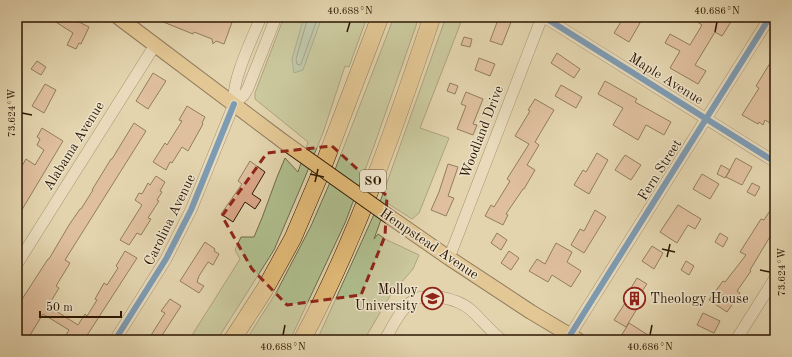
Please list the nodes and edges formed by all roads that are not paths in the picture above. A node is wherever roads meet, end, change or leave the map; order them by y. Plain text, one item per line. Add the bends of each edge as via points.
1 (261, 17) edge
2 (276, 17) edge
3 (380, 17) edge
4 (432, 17) edge
5 (543, 17) edge
6 (770, 17) edge
7 (124, 19) edge
8 (155, 45) junction
9 (234, 104) junction
10 (706, 119) junction
11 (775, 162) edge
12 (449, 258) junction
13 (17, 264) edge
14 (775, 278) edge
15 (491, 336) edge
16 (572, 338) edge
17 (115, 340) edge
18 (232, 340) edge
19 (302, 340) edge
20 (385, 340) edge
21 (502, 340) edge
22 (736, 340) edge

1 - 9 street via 235,83
2 - 9 street via 248,88
3 - 18 highway via 293,238 265,289
4 - 19 highway, SO via 355,228 326,294
5 - 10 street, Maple Avenue
5 - 12 street, Woodland Drive
6 - 10 street, Fern Street
7 - 8 main road, Hempstead Avenue
8 - 9 main road, Hempstead Avenue
8 - 13 street, Alabama Avenue
9 - 12 main road, Hempstead Avenue, bridge
9 - 17 street, Carolina Avenue via 191,210 166,259
10 - 11 street, Maple Avenue
10 - 16 street, Fern Street
12 - 16 main road, Hempstead Avenue
14 - 22 street
15 - 20 street via 471,310 446,298 433,296 420,297 410,303 399,315
15 - 21 street

